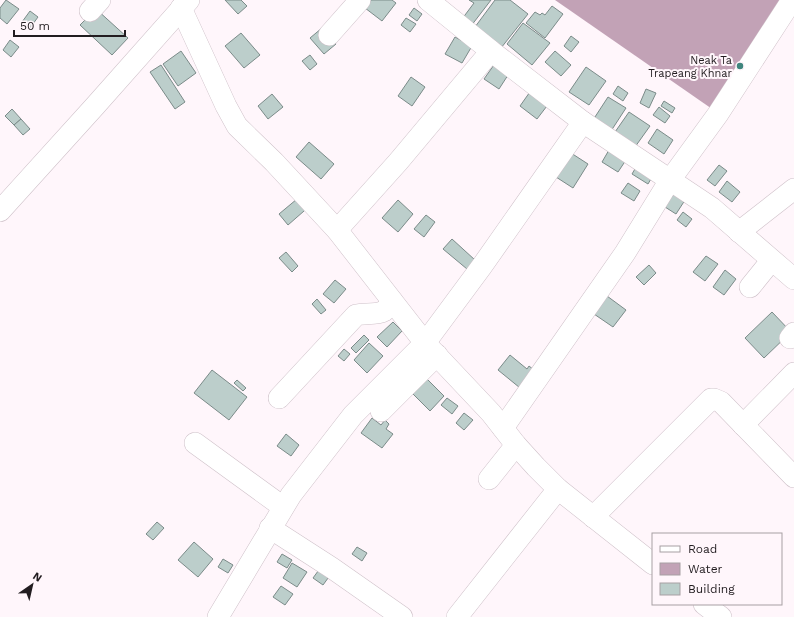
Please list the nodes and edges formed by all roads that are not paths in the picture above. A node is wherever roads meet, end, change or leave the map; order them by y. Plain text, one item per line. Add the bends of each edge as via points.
1 (360, 0) edge
2 (428, 0) edge
3 (792, 0) edge
4 (185, 3) edge
5 (329, 34) dead end
6 (491, 52) junction
7 (583, 122) junction
8 (670, 180) junction
9 (794, 189) edge
10 (0, 211) edge
11 (337, 230) junction
12 (739, 232) junction
13 (771, 260) junction
14 (794, 279) edge
15 (750, 287) dead end
16 (392, 301) junction
17 (431, 349) junction
18 (794, 373) edge
19 (279, 398) dead end
20 (381, 411) dead end
21 (743, 425) junction
22 (503, 428) junction
23 (195, 443) dead end
24 (516, 445) junction
25 (790, 466) edge
26 (488, 479) dead end
27 (558, 488) junction
28 (283, 507) junction
29 (593, 516) junction
30 (270, 528) junction
31 (652, 563) edge
32 (218, 617) edge
33 (402, 617) edge
34 (456, 617) edge

1 - 5 street
2 - 6 street
3 - 8 street via 718,114
4 - 10 street
4 - 11 street via 226,106 237,126
6 - 7 street
6 - 11 street
7 - 8 street
7 - 17 street via 482,266
8 - 12 street via 712,208
8 - 22 street via 625,253
9 - 12 street
11 - 16 street
12 - 13 street
13 - 14 street
13 - 15 street
16 - 17 street
16 - 19 street via 384,311 356,315
17 - 20 street
17 - 22 street
17 - 28 street via 353,416
18 - 21 street
21 - 25 street
21 - 29 street via 721,402 711,399
22 - 24 street
23 - 28 street
24 - 26 street
24 - 27 street
27 - 29 street
27 - 34 street
28 - 30 street
29 - 31 street
30 - 32 street
30 - 33 street

